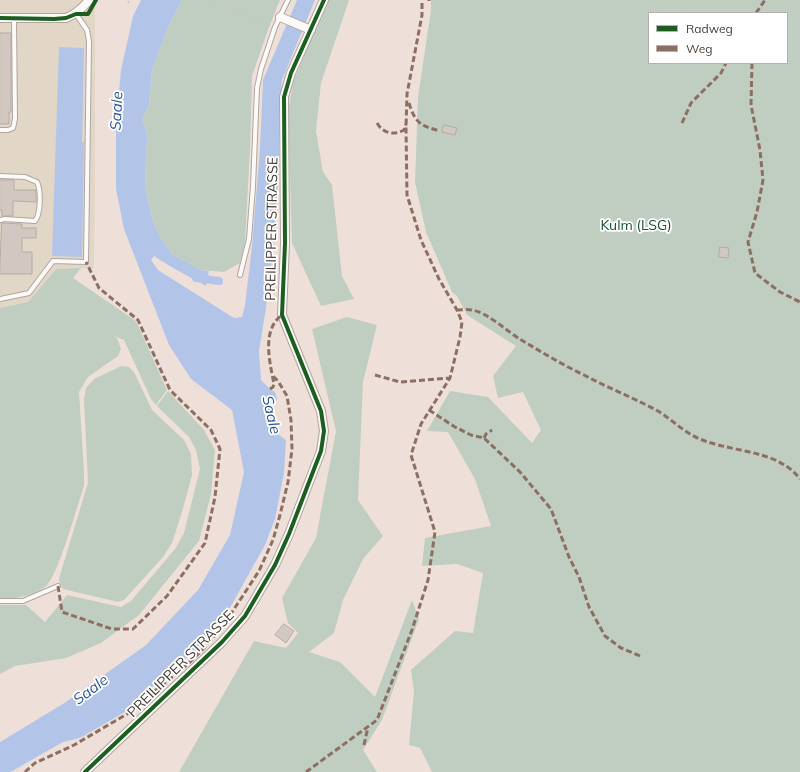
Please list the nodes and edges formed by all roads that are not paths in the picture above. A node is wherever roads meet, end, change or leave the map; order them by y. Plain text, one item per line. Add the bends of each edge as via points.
1 (88, 0) edge
2 (288, 0) edge
3 (324, 0) edge
4 (76, 14) junction
5 (0, 18) edge
6 (283, 18) junction
7 (14, 19) junction
8 (308, 29) junction
9 (0, 130) edge
10 (0, 176) edge
11 (0, 220) edge
12 (240, 275) dead end
13 (0, 299) edge
14 (58, 586) dead end
15 (0, 601) edge
16 (85, 772) edge

1 - 4 street
2 - 6 lane
3 - 8 street, PREILIPPER STRASSE
4 - 7 street via 54,19
4 - 13 lane via 87,30 90,42 86,262 53,261 29,293
5 - 7 street
6 - 8 street
6 - 12 lane via 276,27 257,88 249,239
7 - 9 lane via 15,119 13,128
8 - 16 street, PREILIPPER STRASSE via 290,73 284,97 285,243 282,315 321,411 324,431 321,452 275,565 245,616 222,642
10 - 11 lane via 25,177 37,182 40,187 39,212 35,221
14 - 15 lane via 23,601

